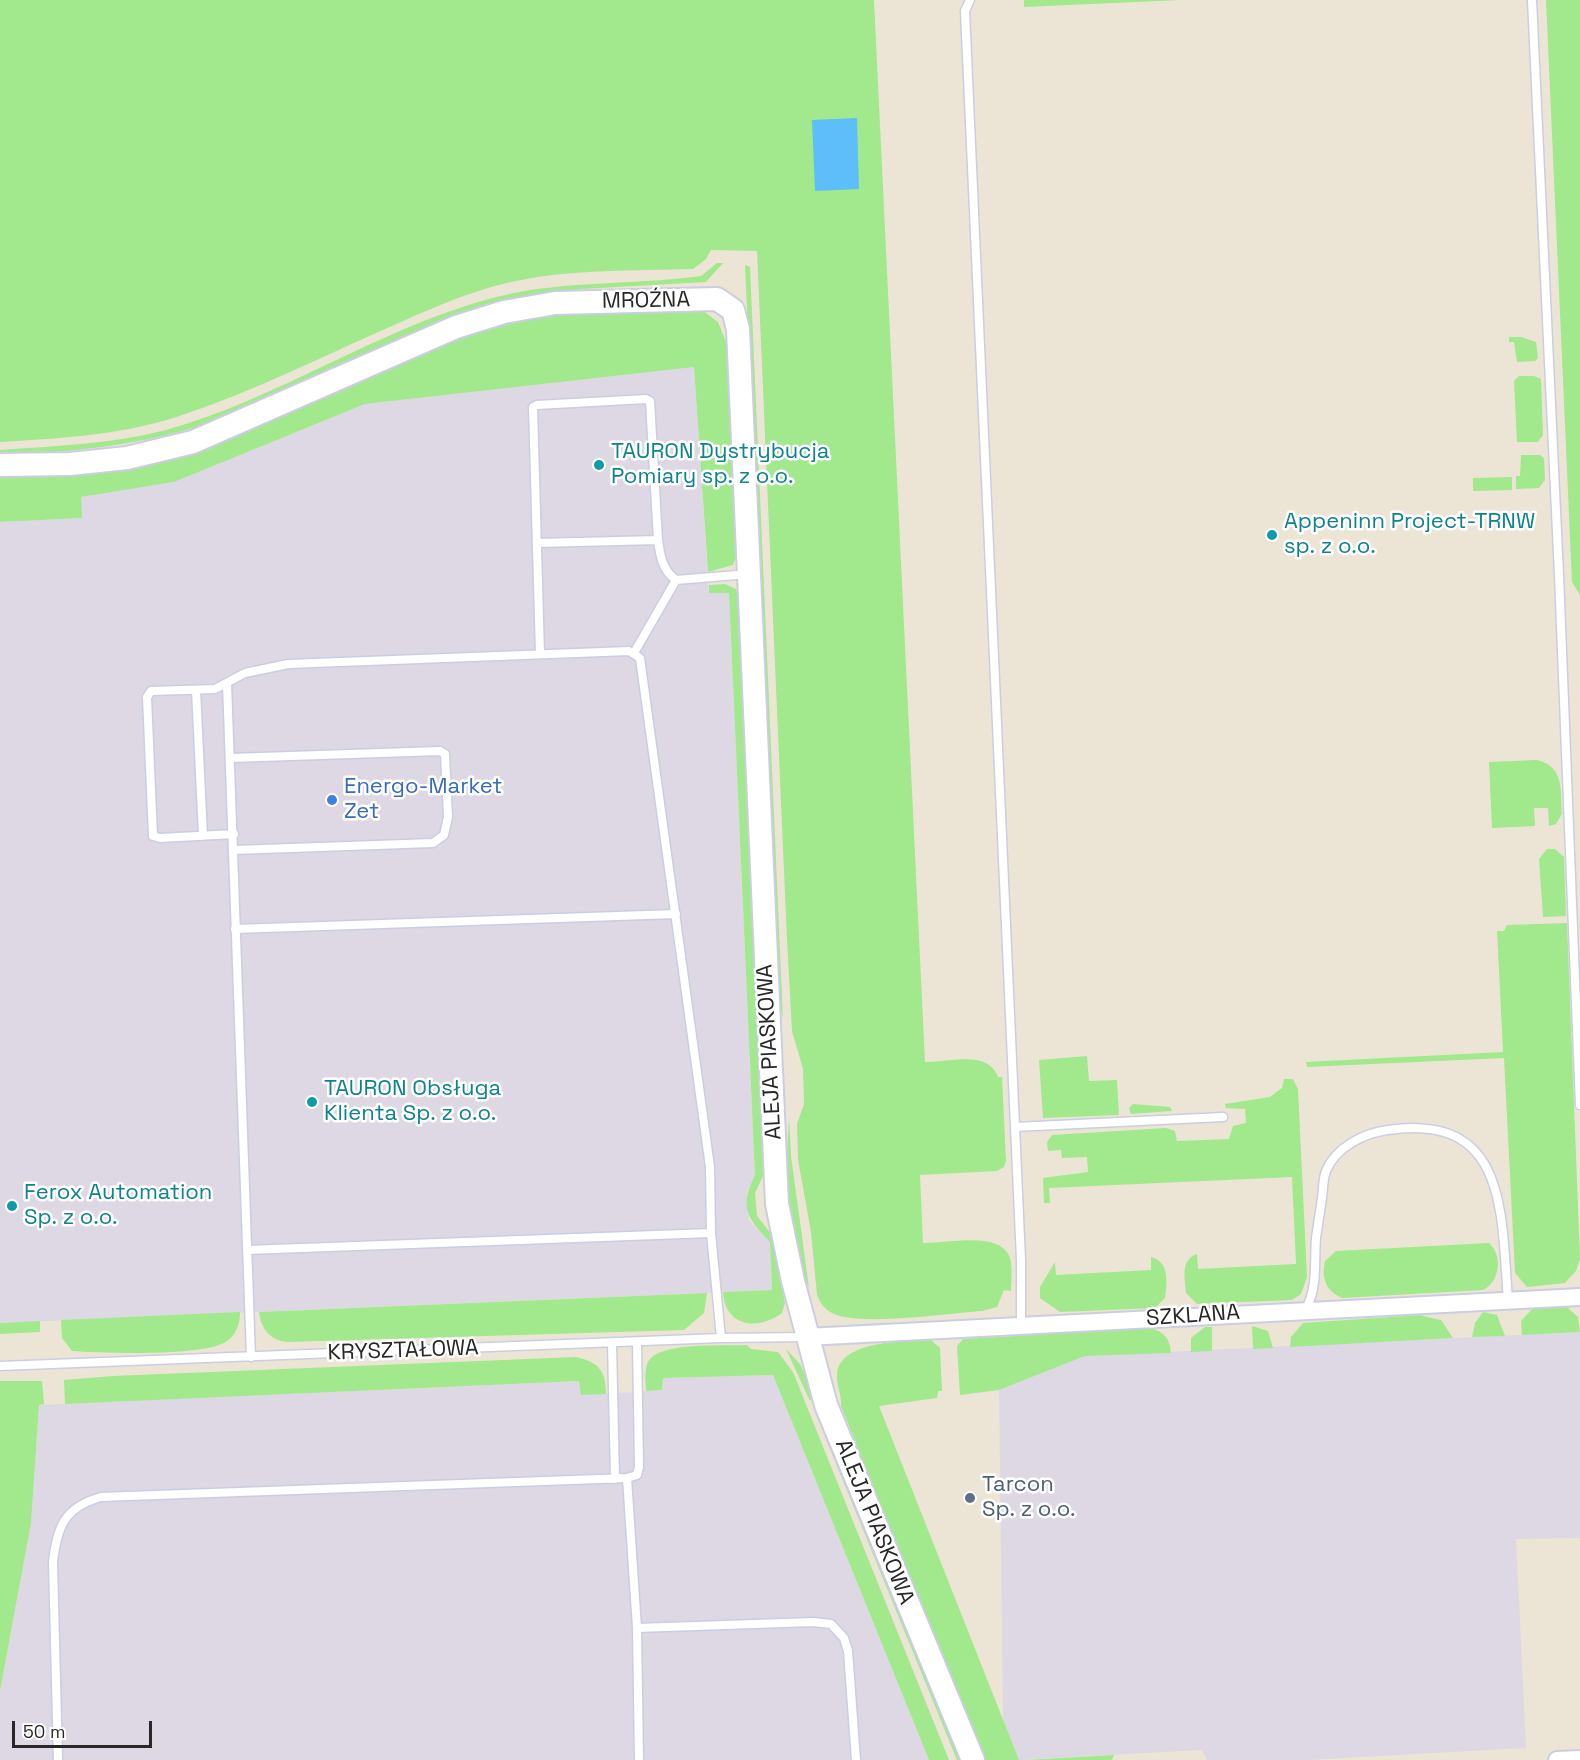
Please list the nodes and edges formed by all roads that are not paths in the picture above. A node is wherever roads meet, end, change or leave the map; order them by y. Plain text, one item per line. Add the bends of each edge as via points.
1 (970, 0) edge
2 (1532, 0) edge
3 (733, 310) joint
4 (0, 465) edge
5 (658, 540) junction
6 (537, 543) junction
7 (749, 574) junction
8 (676, 580) junction
9 (634, 653) junction
10 (540, 654) junction
11 (227, 683) junction
12 (196, 690) junction
13 (231, 758) junction
14 (234, 834) junction
15 (203, 836) junction
16 (234, 850) junction
17 (676, 914) junction
18 (235, 929) junction
19 (1580, 1105) edge
20 (1223, 1117) dead end
21 (1015, 1127) junction
22 (711, 1233) junction
23 (247, 1250) junction
24 (1580, 1297) edge
25 (1508, 1300) junction
26 (1306, 1309) junction
27 (1022, 1327) junction
28 (806, 1337) junction
29 (721, 1338) junction
30 (637, 1343) junction
31 (612, 1344) junction
32 (251, 1357) junction
33 (0, 1366) edge
34 (627, 1478) junction
35 (615, 1479) junction
36 (637, 1628) junction
37 (1580, 1759) edge
38 (58, 1760) edge
39 (639, 1760) edge
40 (856, 1760) edge
41 (973, 1760) edge
42 (1557, 1760) edge

1 - 21 lane via 965,11 973,220
2 - 19 lane
3 - 4 main road, MROŹNA via 717,299 555,303 504,312 456,327 193,442 127,458
3 - 7 main road, ALEJA PIASKOWA via 738,329
5 - 6 lane
5 - 6 lane via 652,409 646,399 533,407
5 - 8 lane via 668,574
6 - 10 lane
7 - 8 lane
7 - 28 main road, ALEJA PIASKOWA via 777,1204
8 - 9 lane
9 - 10 lane
9 - 17 lane via 643,670
10 - 11 lane via 288,664 245,673
11 - 12 lane via 215,689
11 - 13 lane
12 - 15 lane
12 - 15 lane via 148,693 151,824 155,837
13 - 14 lane
13 - 16 lane via 440,751 445,754 448,817 444,835 433,843
14 - 15 lane
14 - 16 lane
16 - 18 lane
17 - 18 lane
17 - 22 lane via 710,1167
18 - 23 lane
20 - 21 lane
21 - 27 lane
22 - 23 lane
22 - 29 lane
23 - 32 lane
24 - 25 street, SZKLANA
25 - 26 street, SZKLANA
25 - 26 lane via 1497,1194 1487,1163 1466,1142 1443,1131 1411,1127 1375,1132 1348,1144 1326,1171 1313,1296
26 - 27 street, SZKLANA
27 - 28 street, SZKLANA
28 - 29 lane, KRYSZTAŁOWA
28 - 41 main road, ALEJA PIASKOWA via 826,1405
29 - 30 lane, KRYSZTAŁOWA
30 - 31 lane, KRYSZTAŁOWA
30 - 34 lane via 639,1467 637,1475
31 - 32 lane, KRYSZTAŁOWA
31 - 35 lane
32 - 33 lane, KRYSZTAŁOWA
34 - 35 lane
34 - 36 lane
35 - 38 lane via 101,1497 83,1502 64,1518 55,1540
36 - 39 lane
36 - 40 lane via 831,1624 844,1638 848,1651
37 - 42 street

